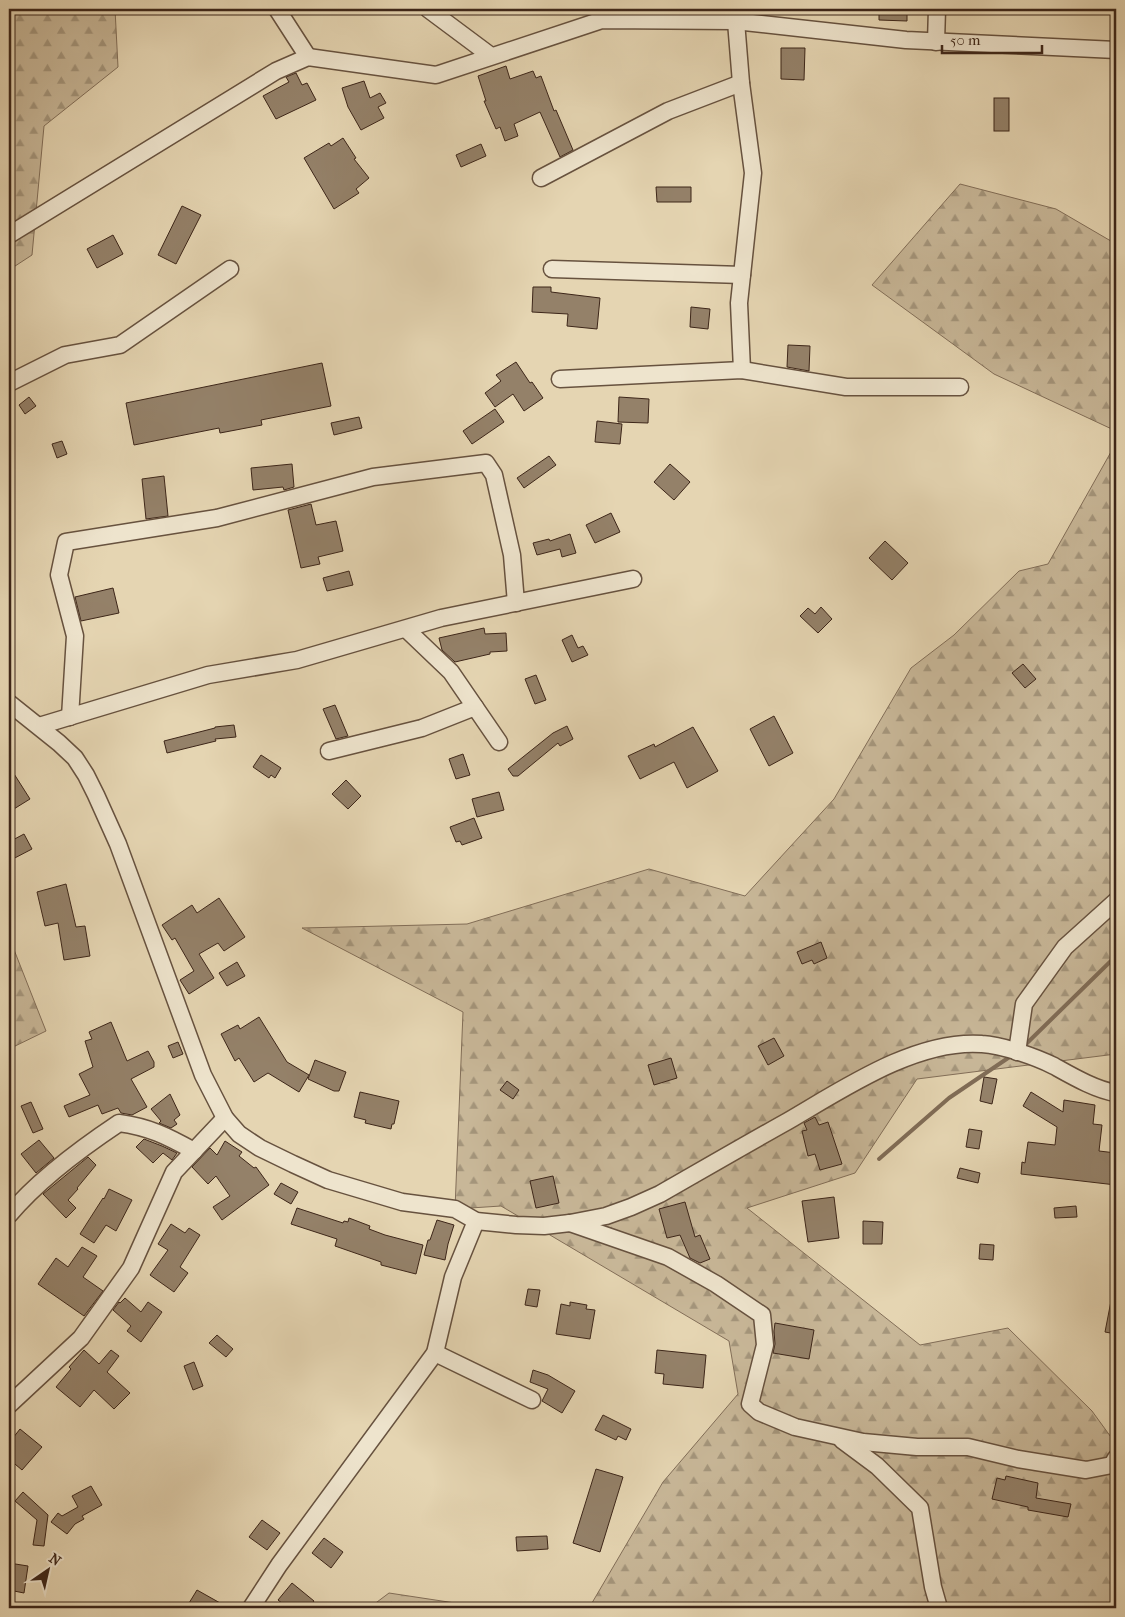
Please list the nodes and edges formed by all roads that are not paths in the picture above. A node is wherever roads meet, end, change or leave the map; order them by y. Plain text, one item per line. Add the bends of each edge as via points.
1 (277, 9) edge
2 (428, 9) edge
3 (937, 9) edge
4 (735, 15) edge
5 (936, 42) junction
6 (1116, 50) edge
7 (491, 56) junction
8 (308, 57) junction
9 (741, 83) junction
10 (541, 178) dead end
11 (9, 235) edge
12 (230, 268) dead end
13 (552, 270) dead end
14 (742, 275) junction
15 (742, 370) junction
16 (560, 379) dead end
17 (9, 384) edge
18 (960, 387) dead end
19 (633, 579) dead end
20 (516, 603) junction
21 (406, 628) junction
22 (9, 703) edge
23 (475, 707) junction
24 (70, 717) junction
25 (39, 726) junction
26 (499, 742) dead end
27 (329, 751) dead end
28 (1116, 901) edge
29 (1017, 1052) junction
30 (1116, 1093) edge
31 (225, 1118) junction
32 (194, 1151) junction
33 (9, 1215) edge
34 (476, 1221) junction
35 (570, 1223) junction
36 (435, 1353) junction
37 (532, 1400) dead end
38 (9, 1405) edge
39 (836, 1436) junction
40 (1116, 1458) edge
41 (251, 1608) edge
42 (939, 1608) edge

1 - 8 street
2 - 7 street
3 - 5 street
4 - 5 street
4 - 7 street via 602,20
4 - 9 street
5 - 6 street
7 - 8 street via 436,75
8 - 11 street via 276,71
9 - 10 street via 668,111
9 - 14 street via 753,173
12 - 17 street via 120,345 65,355
13 - 14 street
14 - 15 street via 739,303
15 - 16 street
15 - 18 street via 846,387
19 - 20 street
20 - 21 street
20 - 24 street via 512,555 494,475 486,463 373,477 217,518 66,542 59,575 75,636
21 - 23 street via 451,672
21 - 24 street via 298,660 208,675
22 - 25 street
23 - 26 street
23 - 27 street via 422,728
24 - 25 street
25 - 31 street via 75,758 96,794 118,844 203,1075
28 - 29 street via 1066,947 1024,1004
29 - 30 street
29 - 35 street via 983,1044 956,1044 884,1066 632,1208
31 - 32 street
31 - 34 street via 239,1134 260,1148 328,1180 402,1202 455,1210
32 - 33 street via 140,1126 119,1123 52,1173
32 - 38 street via 174,1172 131,1268 81,1338
34 - 35 street via 526,1226
34 - 36 street via 453,1277
35 - 39 street via 668,1257 762,1315 765,1345 750,1404 759,1412 795,1427
36 - 37 street
36 - 41 street
39 - 40 street via 908,1446 968,1447 1086,1470 1112,1465
39 - 42 street via 877,1466 920,1508

